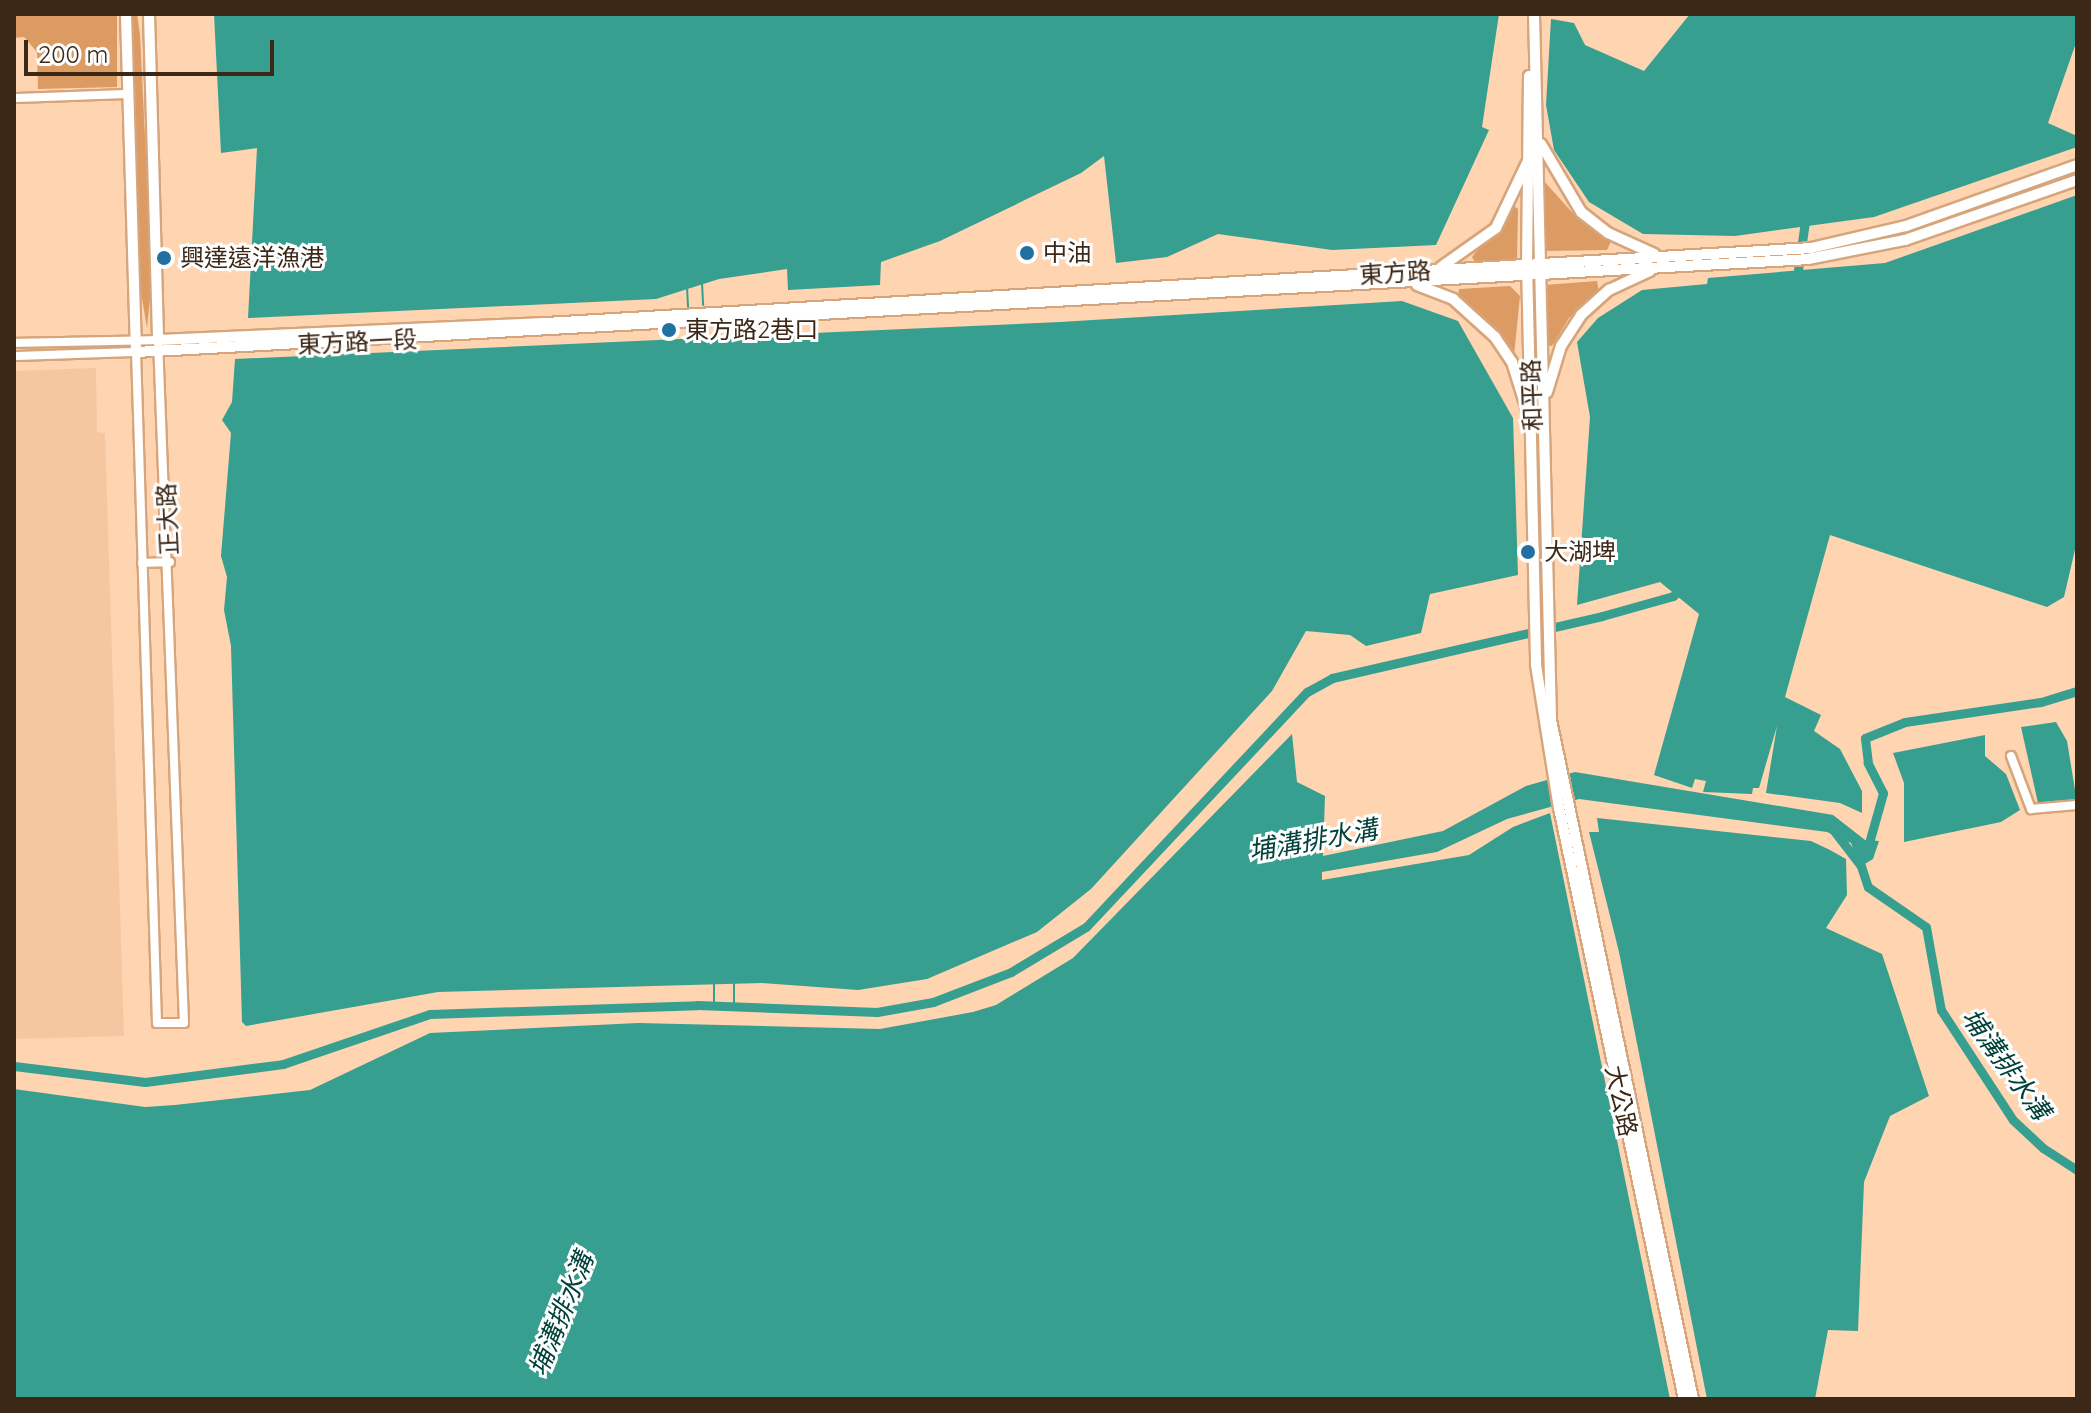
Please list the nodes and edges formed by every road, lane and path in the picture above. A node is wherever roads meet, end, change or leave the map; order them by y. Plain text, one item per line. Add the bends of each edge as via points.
1 (126, 14) edge
2 (149, 14) edge
3 (1528, 14) edge
4 (1534, 14) edge
5 (129, 94) junction
6 (14, 98) edge
7 (1540, 143) junction
8 (1529, 158) junction
9 (2077, 165) edge
10 (2077, 180) edge
11 (1657, 255) junction
12 (1539, 262) junction
13 (1527, 263) junction
14 (1662, 267) junction
15 (1435, 271) junction
16 (1540, 275) junction
17 (1527, 276) junction
18 (1399, 282) junction
19 (700, 319) junction
20 (136, 339) junction
21 (14, 343) edge
22 (158, 345) junction
23 (136, 352) junction
24 (14, 356) edge
25 (1538, 434) junction
26 (170, 562) junction
27 (142, 563) junction
28 (2011, 756) dead end
29 (1564, 804) junction
30 (2077, 805) edge
31 (1684, 1399) edge
32 (1693, 1399) edge

1 - 5 main road, 正大路
2 - 22 main road, 正大路
3 - 8 main road, 和平路
4 - 7 main road, 和平路
5 - 6 street
5 - 20 main road, 正大路
7 - 11 main road via 1581,212 1608,233
7 - 12 main road, 和平路
8 - 13 main road, 和平路
8 - 15 main road via 1496,228
9 - 11 main road, 東方路 via 1862,239 1811,248
10 - 14 main road, 東方路 via 1958,224 1863,251
11 - 12 main road, 東方路
12 - 13 main road, 東方路
12 - 16 main road, 和平路
13 - 15 main road, 東方路
13 - 17 main road, 和平路
14 - 16 main road, 東方路
14 - 25 main road via 1609,290 1581,315 1547,382
15 - 19 main road, 東方路
16 - 17 main road, 東方路
16 - 25 main road, 和平路
17 - 18 main road, 東方路
17 - 25 main road, 和平路
18 - 19 main road, 東方路
18 - 25 main road via 1453,299 1495,337 1512,362
19 - 22 main road, 東方路一段
20 - 21 street, 東方路一段
20 - 22 street, 東方路一段
20 - 23 main road, 正大路
22 - 23 main road, 東方路一段
22 - 26 street, 正大路
23 - 24 street, 東方路一段
23 - 27 street, 正大路
25 - 29 main road, 和平路 via 1542,636
26 - 27 street
26 - 27 street, 正大路 via 184,1023 157,1023
28 - 30 street via 2031,809
29 - 31 main road, 大公路
29 - 32 main road, 大公路

